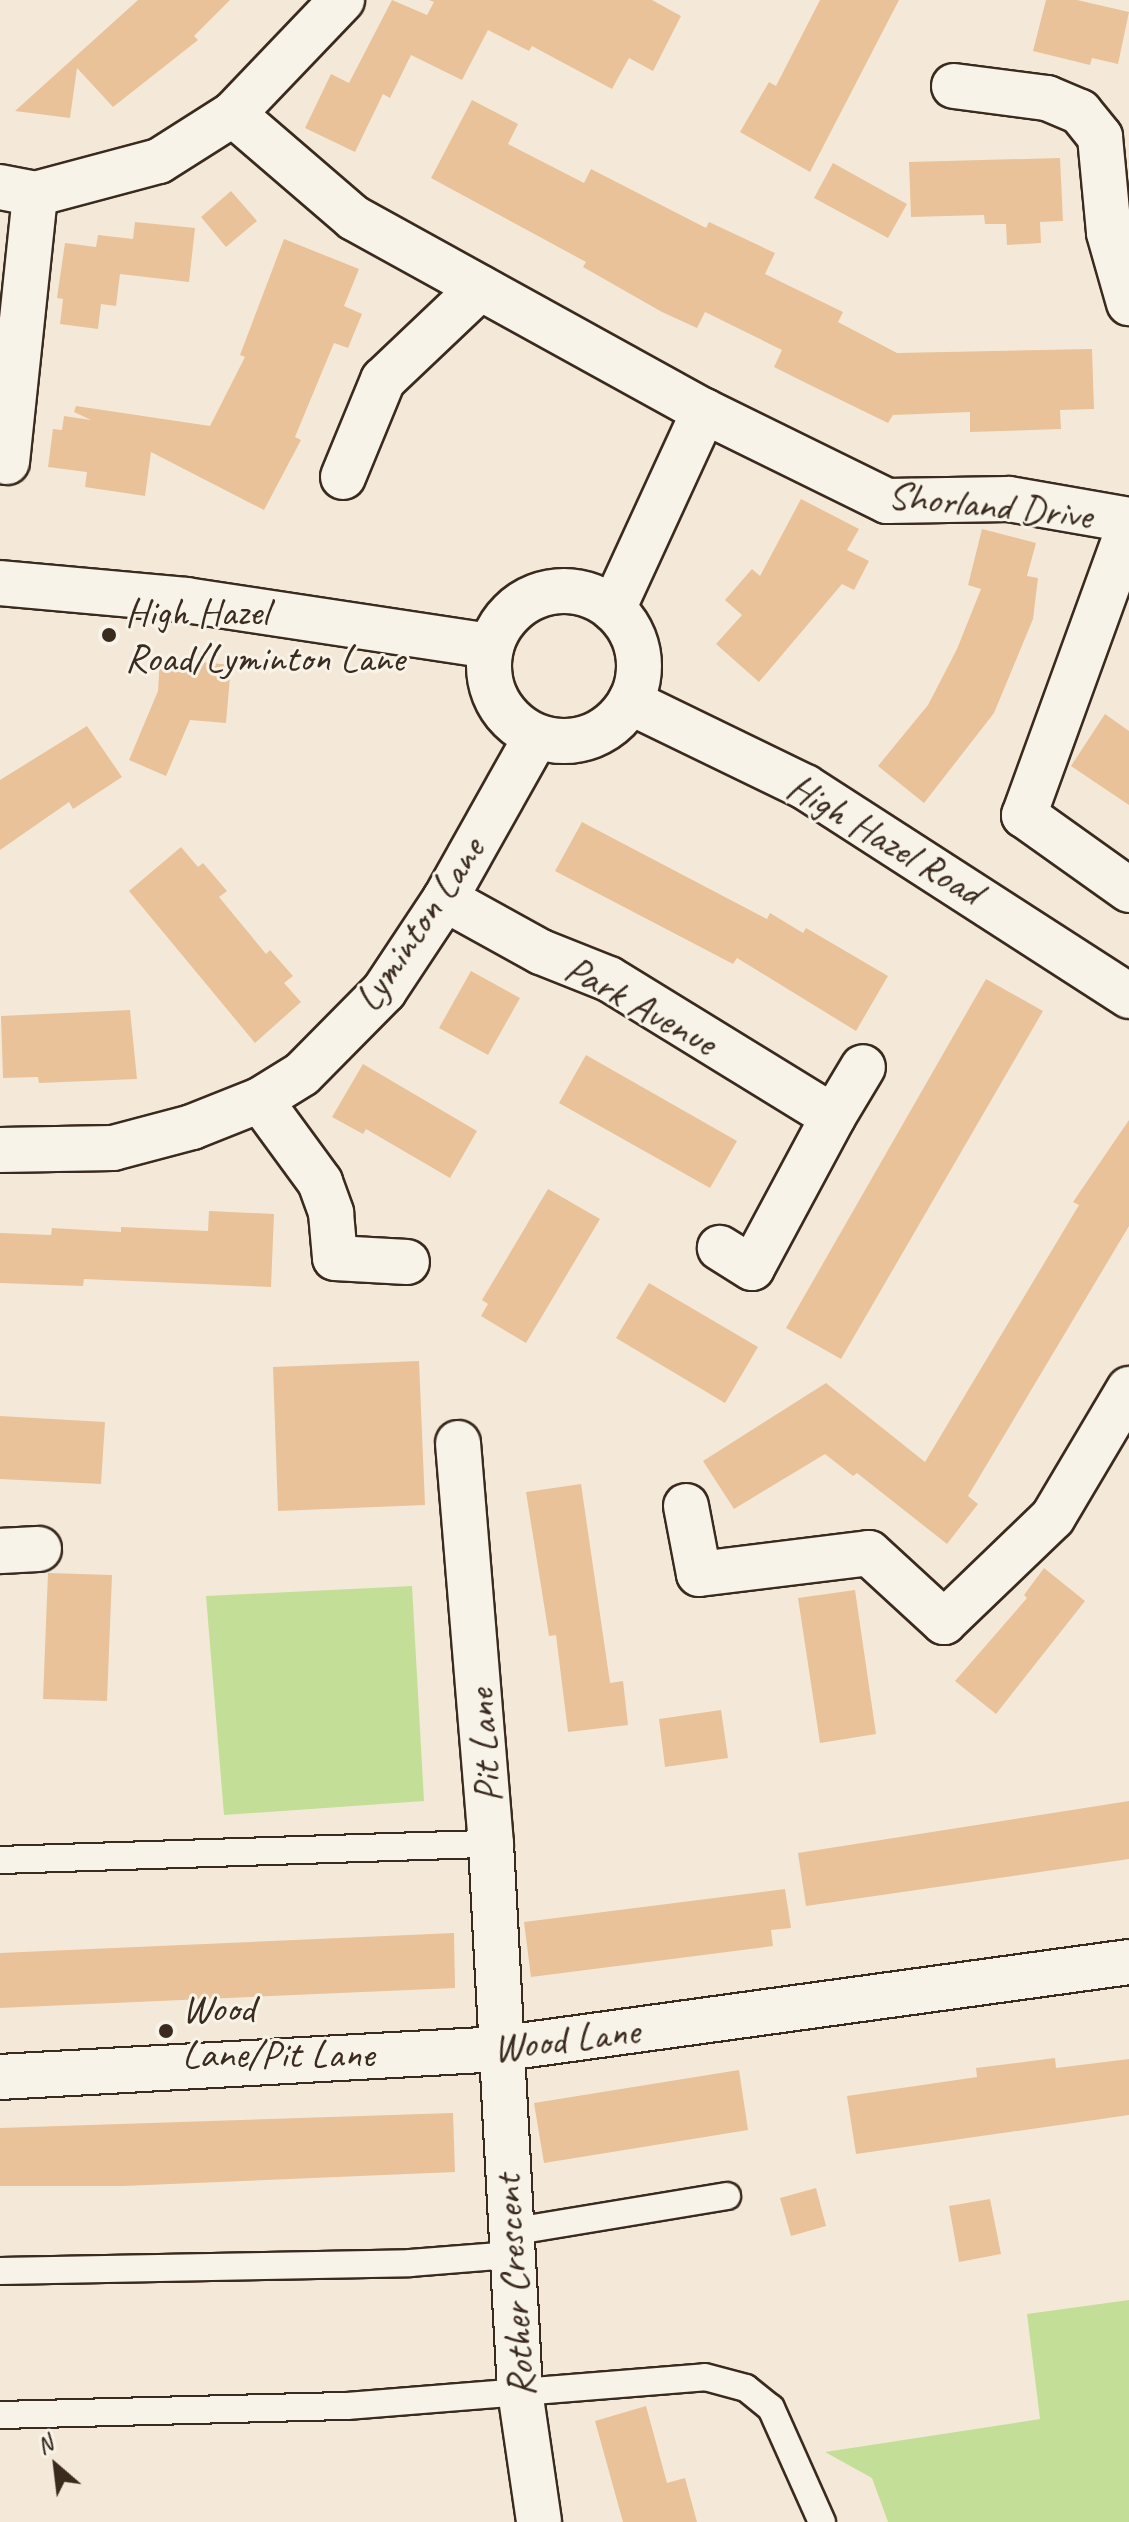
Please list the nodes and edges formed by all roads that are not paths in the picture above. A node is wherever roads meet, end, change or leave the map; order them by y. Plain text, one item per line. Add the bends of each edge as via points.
1 (342, 0) edge
2 (954, 86) dead end
3 (233, 114) junction
4 (17, 190) edge
5 (480, 288) junction
6 (1129, 303) edge
7 (704, 411) junction
8 (7, 462) dead end
9 (343, 477) dead end
10 (1129, 520) edge
11 (1129, 527) edge
12 (0, 583) edge
13 (613, 609) junction
14 (490, 646) junction
15 (630, 702) junction
16 (536, 737) junction
17 (1129, 890) edge
18 (445, 899) junction
19 (1129, 996) edge
20 (863, 1067) dead end
21 (260, 1100) junction
22 (833, 1117) junction
23 (0, 1150) edge
24 (720, 1248) dead end
25 (407, 1262) dead end
26 (1129, 1389) edge
27 (458, 1443) dead end
28 (686, 1506) dead end
29 (491, 1844) junction
30 (0, 1860) edge
31 (1129, 1962) edge
32 (498, 2049) junction
33 (0, 2077) edge
34 (727, 2196) dead end
35 (511, 2244) junction
36 (0, 2271) edge
37 (520, 2391) junction
38 (0, 2415) edge
39 (539, 2522) edge
40 (822, 2522) edge

1 - 3 street
2 - 6 street via 1047,98 1086,120 1100,137 1109,233
3 - 4 street via 159,161
3 - 5 street, Shorland Drive via 354,218
4 - 8 street
5 - 7 street, Shorland Drive
5 - 9 street via 383,380
7 - 10 street, Shorland Drive via 887,501 1009,499
7 - 13 street
11 - 17 street, Shorland Drive via 1024,815
12 - 14 street via 186,600
13 - 14 street via 573,592 542,594 519,606
13 - 15 street via 636,643 638,680
14 - 16 street via 492,690 513,723
15 - 16 street via 603,731 579,741
15 - 19 street, High Hazel Road via 805,787
16 - 18 street, Lyminton Lane
18 - 21 street, Lyminton Lane via 384,991 302,1074
18 - 22 street, Park Avenue via 541,952 609,979
20 - 22 street
21 - 23 street, Lyminton Lane via 192,1127 113,1148
21 - 25 street via 320,1182 331,1213 335,1258
22 - 24 street via 752,1268
26 - 28 street via 1053,1517 944,1622 869,1553 699,1574
27 - 29 street, Pit Lane
29 - 30 lane
29 - 32 street, Pit Lane
31 - 32 street, Wood Lane
32 - 33 street, Wood Lane
32 - 35 street, Rother Crescent
34 - 35 lane
35 - 36 lane via 410,2263
35 - 37 street, Rother Crescent
37 - 38 lane via 347,2406
37 - 39 street, Rother Crescent
37 - 40 lane via 705,2377 746,2388 771,2408

